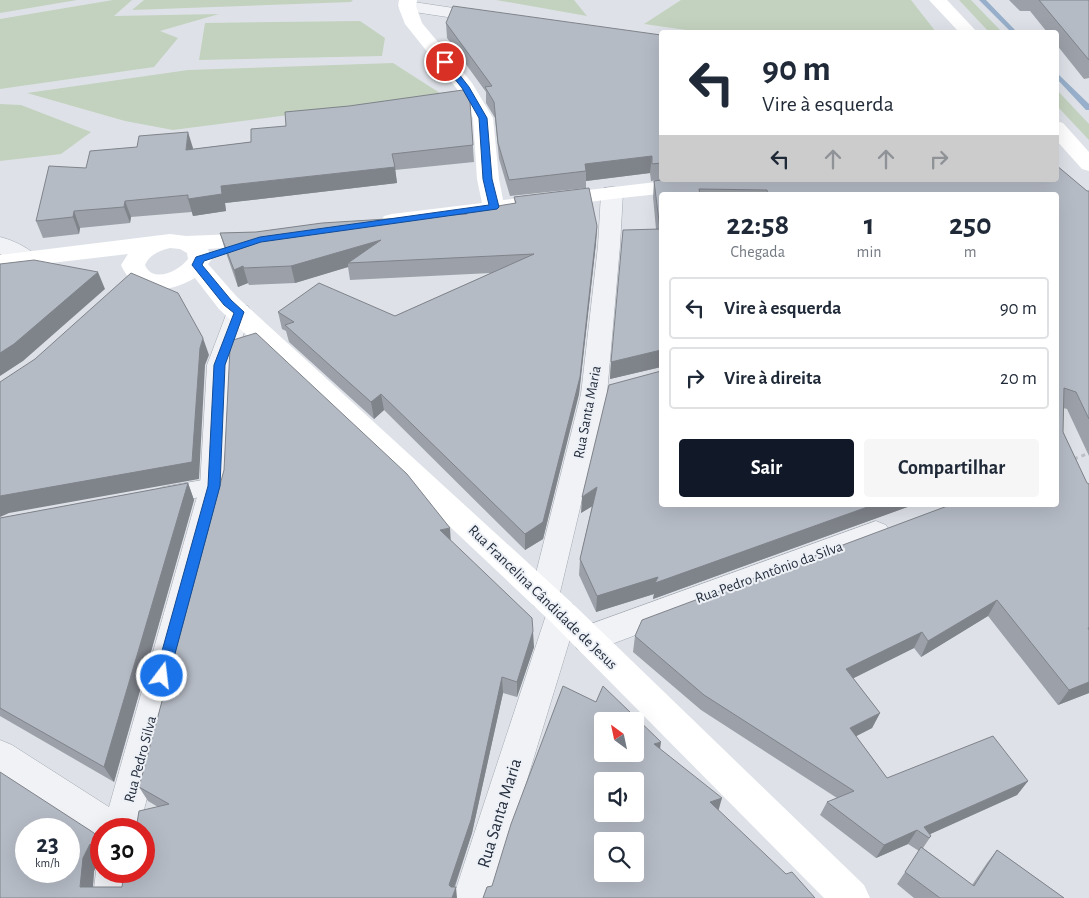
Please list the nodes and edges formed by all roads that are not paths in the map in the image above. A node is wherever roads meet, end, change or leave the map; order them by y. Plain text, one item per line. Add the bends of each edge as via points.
1 (938, 0) edge
2 (407, 3) edge
3 (504, 21) edge
4 (966, 30) edge
5 (1061, 138) edge
6 (1089, 165) edge
7 (714, 182) edge
8 (612, 193) junction
9 (494, 207) junction
10 (367, 225) edge
11 (269, 238) edge
12 (160, 243) junction
13 (0, 244) edge
14 (195, 256) junction
15 (32, 259) junction
16 (0, 262) edge
17 (132, 278) junction
18 (164, 281) junction
19 (233, 307) junction
20 (623, 387) edge
21 (594, 394) junction
22 (214, 486) junction
23 (145, 499) edge
24 (904, 522) edge
25 (553, 605) junction
26 (588, 639) junction
27 (0, 756) edge
28 (94, 818) edge
29 (124, 818) edge
30 (114, 883) edge
31 (112, 898) edge
32 (472, 898) edge
33 (851, 898) edge

1 - 4 street
2 - 3 street
2 - 9 street via 414,24 465,87 483,118 488,179
5 - 6 street
7 - 8 street
8 - 9 street
8 - 21 street, Rua Santa Maria
9 - 10 street
11 - 14 street
12 - 14 street via 170,241
12 - 15 street
12 - 17 street via 136,258
13 - 15 street
14 - 18 street via 184,276
14 - 19 street, Rua Francelina Cândidade de Jesus
15 - 16 street
15 - 17 street
17 - 18 street
18 - 19 street
19 - 22 street, Rua Pedro Silva via 220,365
19 - 25 street, Rua Francelina Cândidade de Jesus
20 - 21 street
21 - 25 street, Rua Santa Maria
22 - 23 lane
22 - 29 street, Rua Pedro Silva
24 - 26 street, Rua Pedro Antônio da Silva
25 - 26 street, Rua Francelina Cândidade de Jesus
25 - 32 street, Rua Santa Maria
26 - 33 street, Rua Francelina Cândidade de Jesus
27 - 28 street
30 - 31 street

